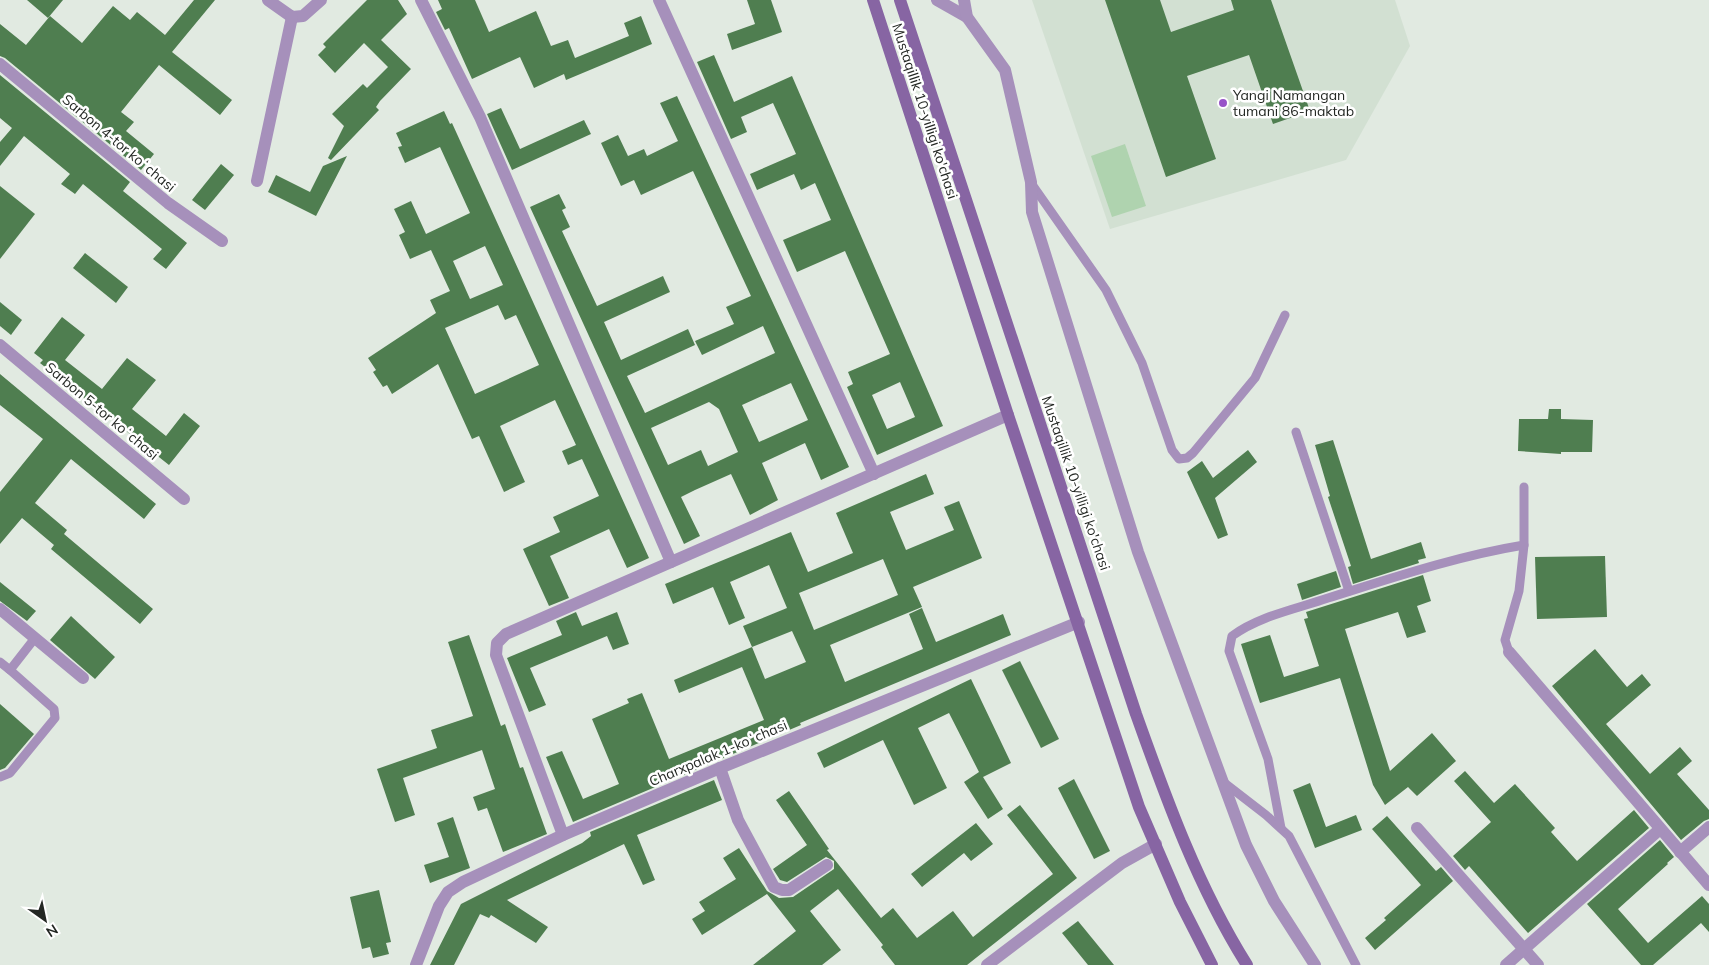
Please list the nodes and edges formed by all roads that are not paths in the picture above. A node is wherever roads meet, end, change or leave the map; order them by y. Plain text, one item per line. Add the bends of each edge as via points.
1 (268, 0) edge
2 (321, 0) edge
3 (421, 0) edge
4 (659, 0) edge
5 (873, 0) edge
6 (900, 0) edge
7 (937, 0) edge
8 (964, 0) edge
9 (292, 17) junction
10 (967, 17) junction
11 (0, 64) edge
12 (257, 181) dead end
13 (1031, 182) junction
14 (222, 241) dead end
15 (1285, 315) dead end
16 (0, 346) edge
17 (1008, 415) junction
18 (1296, 432) dead end
19 (874, 474) junction
20 (1524, 487) dead end
21 (184, 499) dead end
22 (1524, 545) junction
23 (670, 562) junction
24 (1350, 591) junction
25 (0, 609) edge
26 (1079, 622) junction
27 (35, 638) junction
28 (1509, 652) joint
29 (0, 662) edge
30 (10, 670) junction
31 (84, 678) dead end
32 (720, 768) junction
33 (0, 777) edge
34 (1222, 780) junction
35 (1709, 827) edge
36 (1281, 828) junction
37 (1417, 828) dead end
38 (1659, 830) junction
39 (564, 835) junction
40 (1156, 844) junction
41 (1680, 852) junction
42 (827, 865) dead end
43 (1709, 885) edge
44 (1523, 949) junction
45 (416, 965) edge
46 (987, 965) edge
47 (1212, 965) edge
48 (1247, 965) edge
49 (1316, 965) edge
50 (1356, 965) edge
51 (1506, 965) edge
52 (1538, 965) edge

1 - 9 street
2 - 9 street via 303,16
3 - 23 street via 480,117
4 - 19 street
5 - 17 main road, Mustaqillik 10-yilligi ko'chasi
6 - 48 main road, Mustaqillik 10-yilligi ko'chasi via 1174,820 1199,877
7 - 10 street
8 - 10 street
9 - 12 street
10 - 13 street via 1006,70
11 - 14 street, Sarbon 4-tor koʻchasi via 168,203
13 - 15 lane via 1106,290 1142,363 1172,450 1179,458 1187,458 1193,453 1255,378
13 - 34 street via 1032,212 1138,552
16 - 21 street, Sarbon 5-tor koʻchasi
17 - 19 street
17 - 26 main road, Mustaqillik 10-yilligi ko'chasi
18 - 24 lane
19 - 23 street
20 - 22 lane
22 - 24 lane via 1480,552
22 - 28 lane via 1519,591 1505,640
23 - 39 street via 506,634 497,643 496,655
24 - 36 lane via 1244,627 1232,636 1229,651 1268,759
25 - 27 street
26 - 32 street, Charxpalak 1-koʻchasi
26 - 40 main road, Mustaqillik 10-yilligi ko'chasi via 1139,806
27 - 30 lane
27 - 31 street
28 - 38 street
29 - 30 lane
30 - 33 lane via 54,709 55,718 10,773
32 - 39 street, Charxpalak 1-koʻchasi
32 - 42 street via 738,820 774,886 789,890
34 - 36 lane
34 - 49 street via 1250,853 1274,901
35 - 41 street
36 - 50 lane via 1300,856
37 - 44 street
38 - 41 street
38 - 44 street
39 - 45 street, Charxpalak 1-koʻchasi via 448,892 439,906
40 - 46 street via 1122,863
40 - 47 main road, Mustaqillik 10-yilligi ko'chasi via 1180,902
41 - 43 street
44 - 51 street
44 - 52 street

